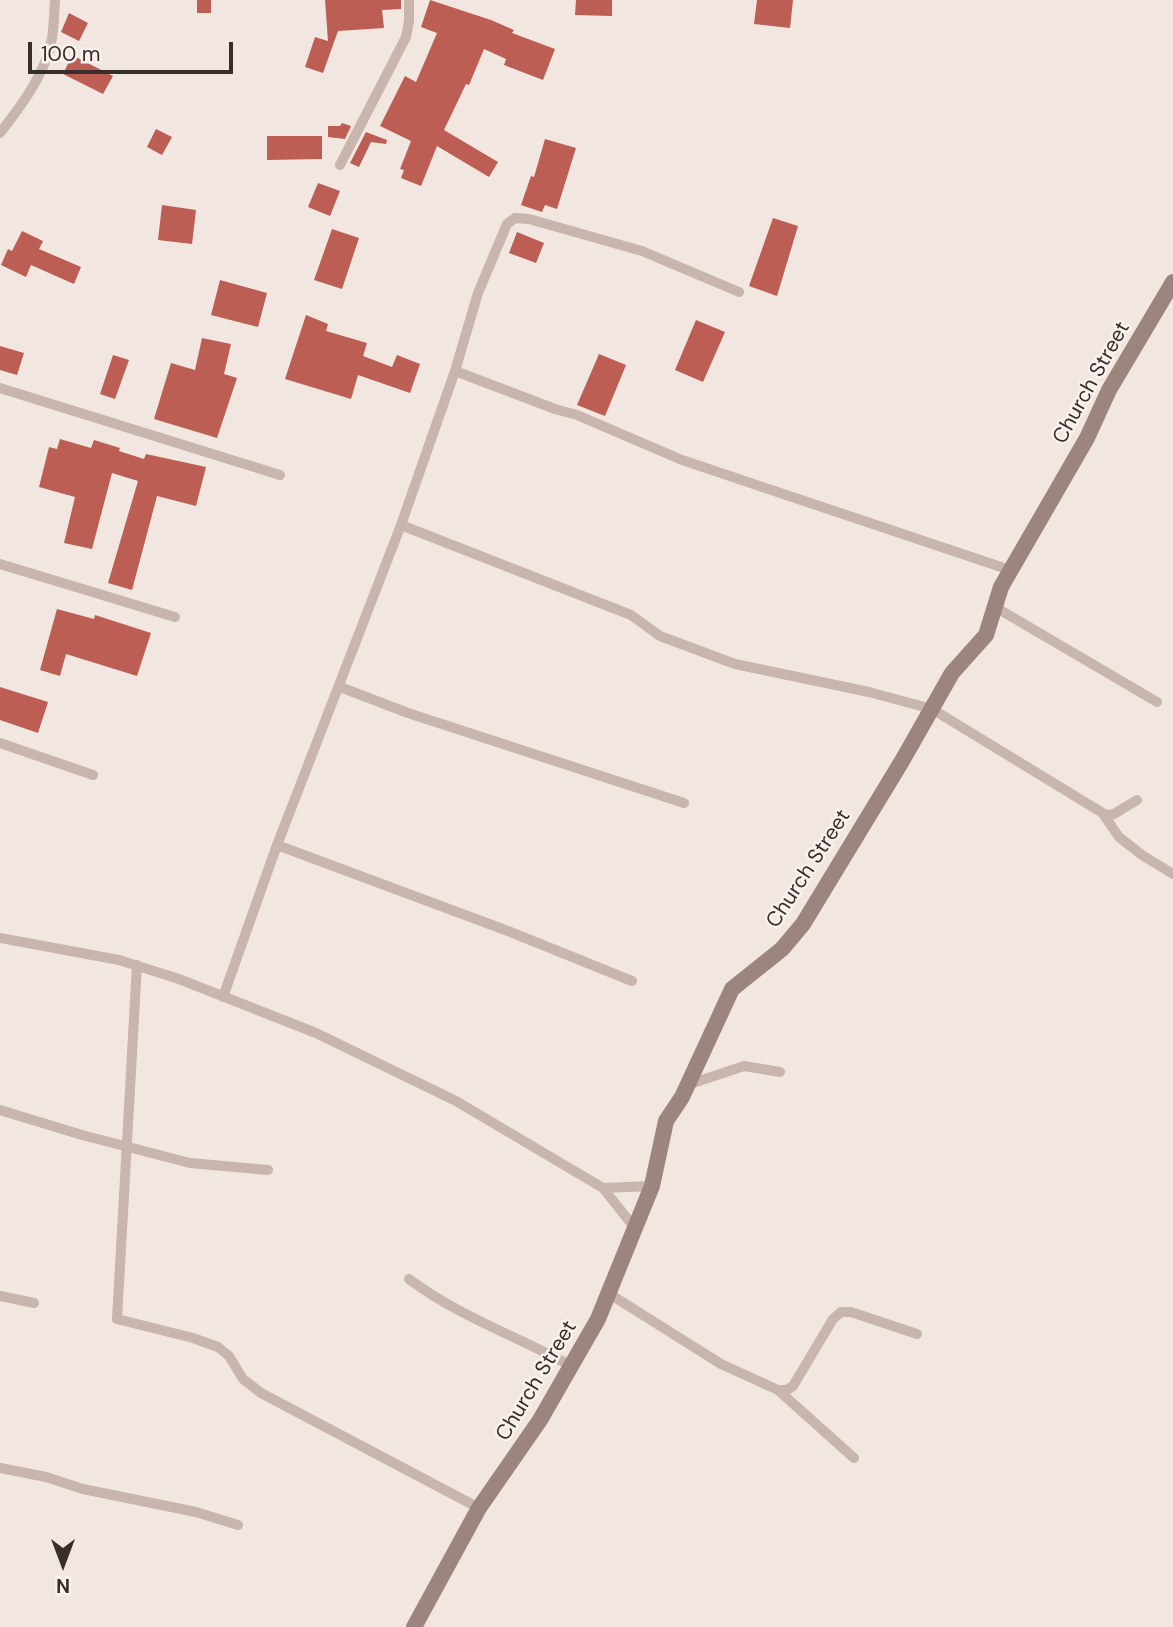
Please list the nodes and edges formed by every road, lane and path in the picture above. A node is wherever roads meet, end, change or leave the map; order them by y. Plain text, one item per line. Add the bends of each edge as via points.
1 (55, 0) edge
2 (410, 0) edge
3 (0, 133) edge
4 (340, 165) dead end
5 (1173, 282) edge
6 (739, 292) dead end
7 (455, 371) junction
8 (0, 388) edge
9 (280, 475) dead end
10 (401, 526) junction
11 (0, 564) edge
12 (1010, 570) junction
13 (995, 607) junction
14 (175, 617) dead end
15 (340, 687) junction
16 (1157, 702) dead end
17 (932, 709) junction
18 (0, 743) edge
19 (93, 775) dead end
20 (1137, 800) dead end
21 (684, 803) dead end
22 (1103, 814) junction
23 (278, 845) junction
24 (1173, 874) edge
25 (0, 938) edge
26 (137, 965) junction
27 (632, 981) dead end
28 (223, 997) junction
29 (780, 1072) dead end
30 (687, 1085) junction
31 (0, 1110) edge
32 (127, 1146) junction
33 (268, 1170) dead end
34 (652, 1186) junction
35 (603, 1188) junction
36 (635, 1227) junction
37 (409, 1279) dead end
38 (608, 1293) junction
39 (0, 1296) edge
40 (34, 1303) dead end
41 (916, 1334) dead end
42 (571, 1366) junction
43 (778, 1390) junction
44 (854, 1458) dead end
45 (0, 1468) edge
46 (479, 1508) junction
47 (238, 1525) dead end
48 (414, 1627) edge

1 - 3 street via 51,44 42,67
2 - 4 street via 406,37
5 - 12 street, Church Street
6 - 7 street via 642,251 515,218 507,224 478,293
7 - 10 street
7 - 12 street via 577,415 682,460
8 - 9 street
10 - 15 street
10 - 17 street via 631,615 660,636 693,650 735,664
11 - 14 street
12 - 13 street, Church Street
13 - 16 street
13 - 17 street, Church Street via 986,635 952,673
15 - 21 street
15 - 23 street
17 - 22 street
17 - 30 street, Church Street via 803,924 782,948 732,989
18 - 19 street
20 - 22 street via 1114,814
22 - 24 street via 1119,837
23 - 27 street
23 - 28 street
25 - 26 street
26 - 28 street
26 - 32 street
28 - 35 street via 316,1033 456,1101
29 - 30 street via 744,1066
30 - 34 street, Church Street via 666,1121
31 - 32 street
32 - 33 street via 190,1163
32 - 46 street via 117,1320 218,1347 243,1379 261,1393
34 - 35 street
34 - 36 street, Church Street
35 - 36 street
36 - 38 street, Church Street
37 - 42 street via 458,1312
38 - 42 street, Church Street
38 - 43 street via 721,1364
39 - 40 street
41 - 43 street via 841,1312 793,1386
42 - 46 street, Church Street via 517,1457
43 - 44 street
45 - 47 street
46 - 48 street, Church Street

